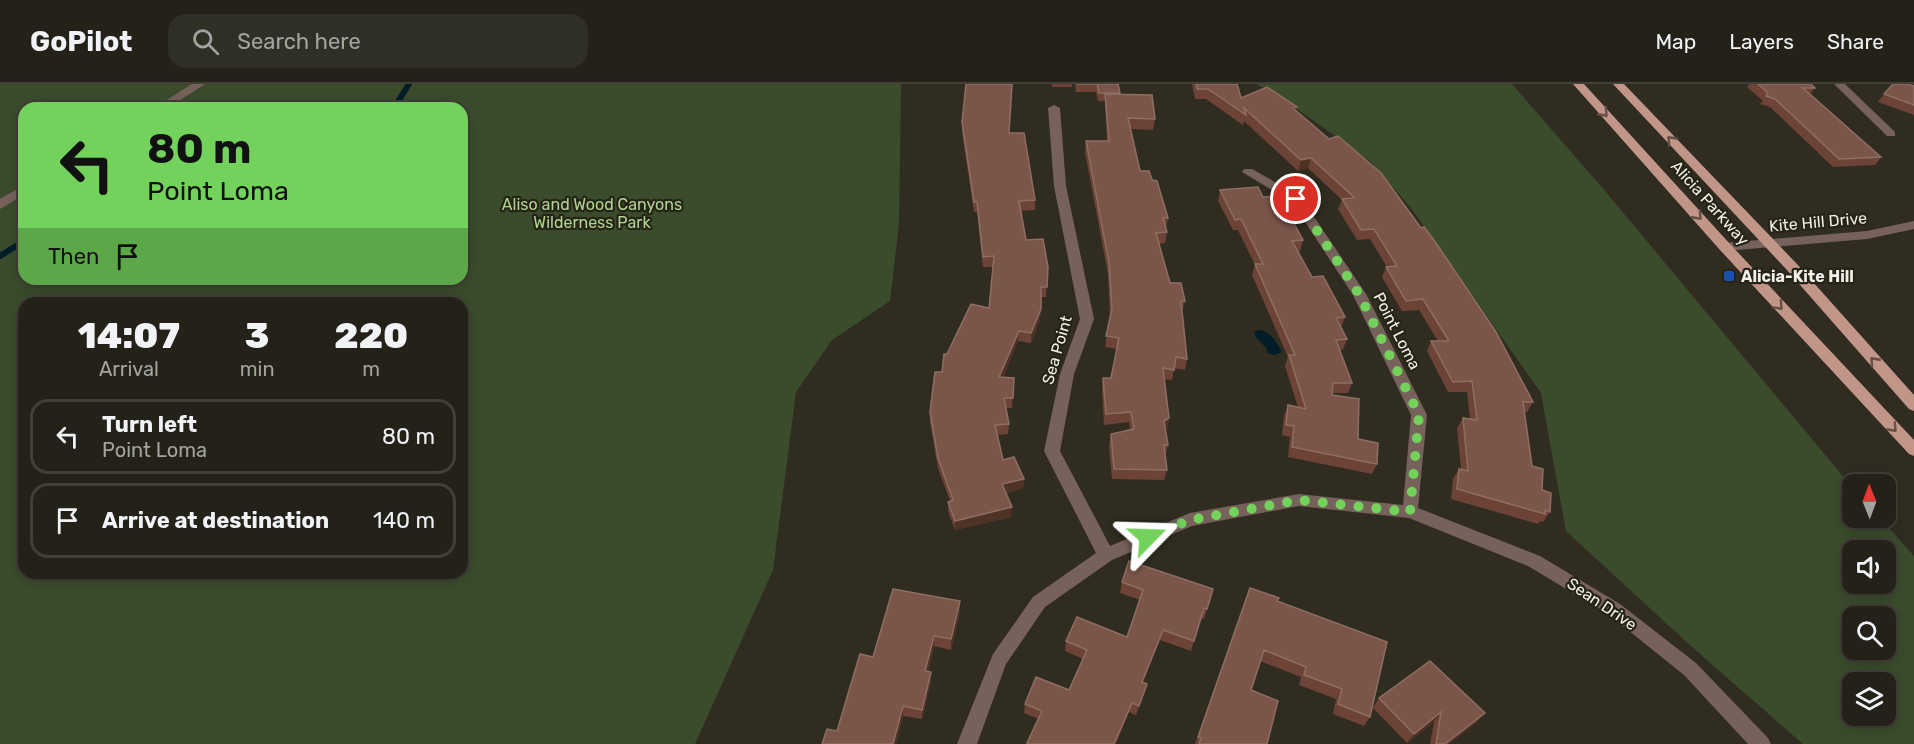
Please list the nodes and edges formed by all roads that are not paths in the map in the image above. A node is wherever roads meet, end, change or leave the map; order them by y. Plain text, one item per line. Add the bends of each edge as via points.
1 (200, 84) edge
2 (1578, 84) edge
3 (1618, 84) edge
4 (1839, 84) edge
5 (170, 102) edge
6 (1054, 108) dead end
7 (1891, 134) dead end
8 (1248, 172) dead end
9 (18, 193) edge
10 (0, 205) edge
11 (1914, 225) edge
12 (1769, 243) junction
13 (1725, 248) junction
14 (1914, 405) edge
15 (1914, 450) edge
16 (1410, 512) junction
17 (1106, 555) junction
18 (967, 744) edge
19 (1761, 744) edge

1 - 5 street
2 -> 13 main road, Alicia Parkway
12 -> 3 main road, Alicia Parkway
4 - 7 street
6 - 17 street, Sea Point via 1060,186 1087,319 1067,374 1052,451
8 - 16 street, Point Loma via 1296,199 1359,294 1419,415
9 - 10 street
11 - 12 street, Kite Hill Drive via 1867,235
12 - 13 street, Kite Hill Drive
14 -> 12 main road, Alicia Parkway
13 -> 15 main road, Alicia Parkway
16 - 17 street, Sean Drive via 1299,500 1190,520
16 - 19 street, Sean Drive via 1534,561 1614,609 1690,669
17 - 18 street, Sean Drive via 1040,602 999,660

